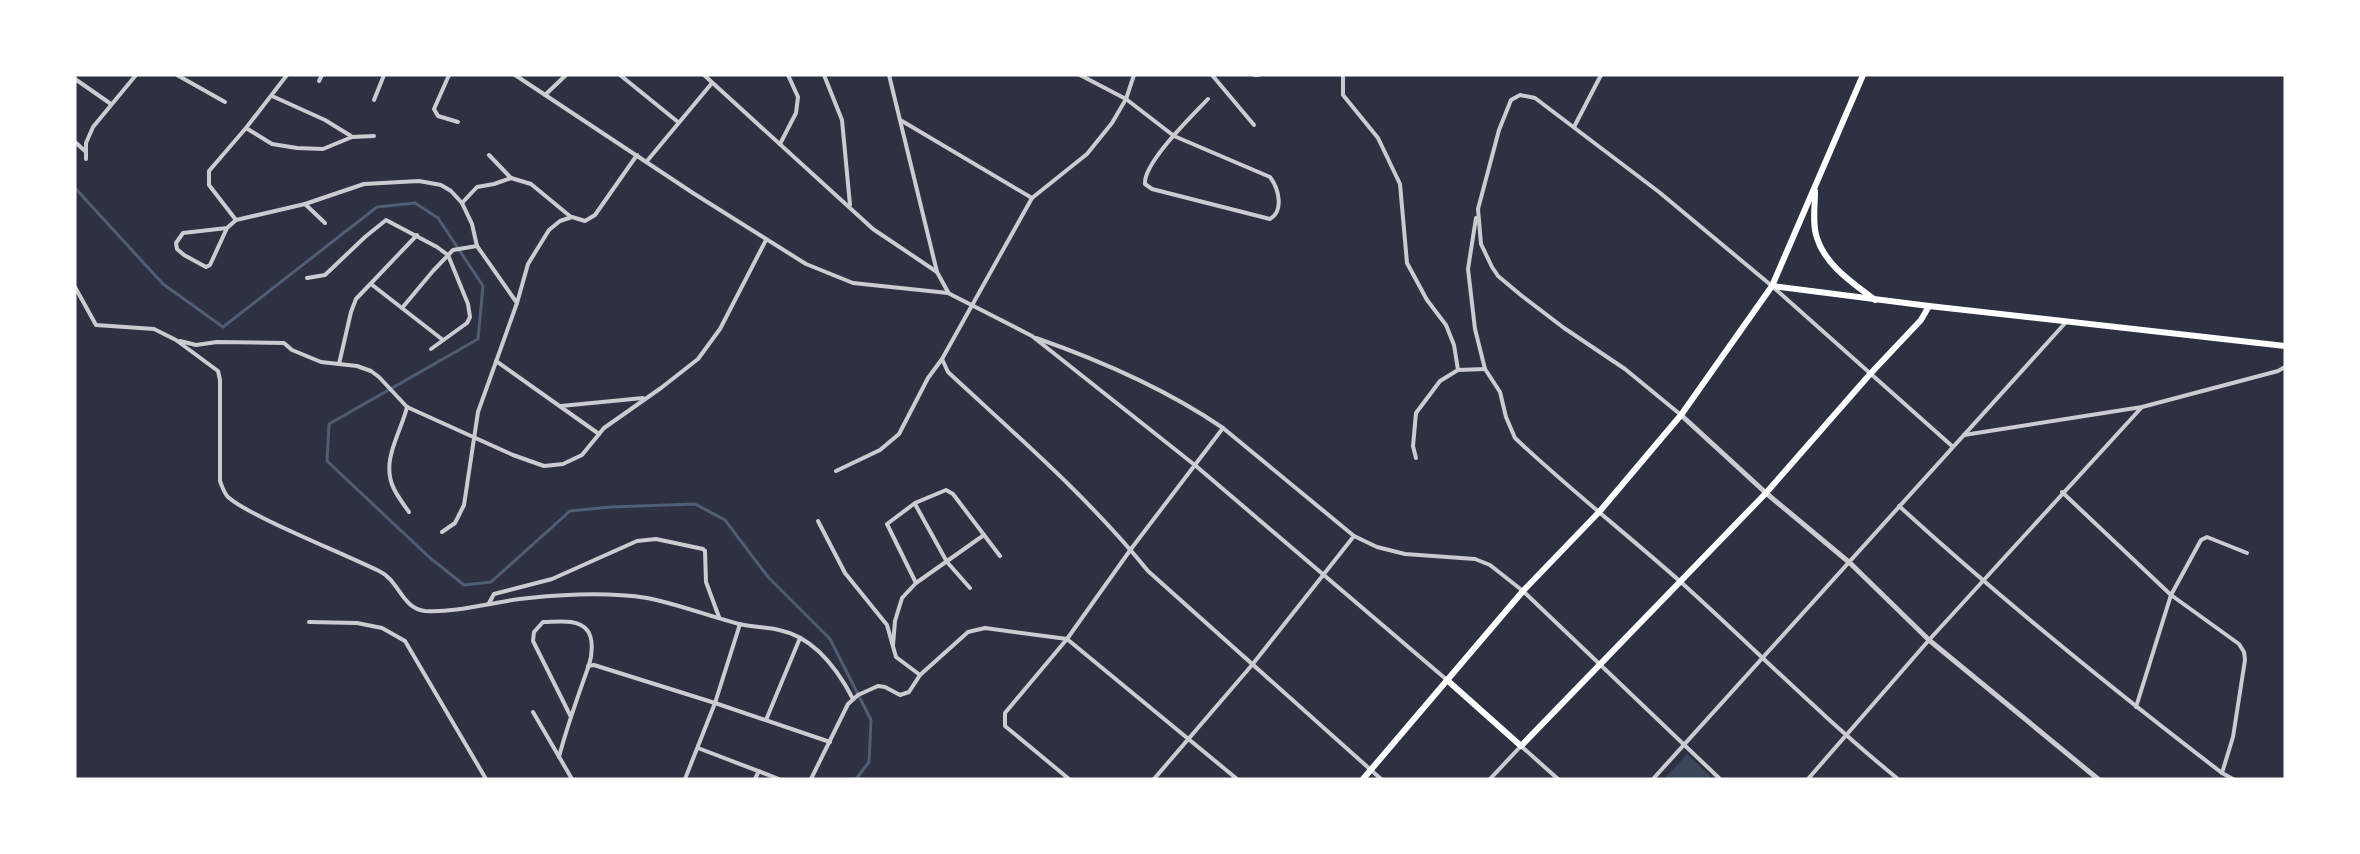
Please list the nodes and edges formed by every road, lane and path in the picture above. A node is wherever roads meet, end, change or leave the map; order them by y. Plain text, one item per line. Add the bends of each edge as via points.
1 (136, 75) edge
2 (177, 75) edge
3 (287, 75) edge
4 (322, 75) edge
5 (384, 75) edge
6 (448, 75) edge
7 (515, 75) edge
8 (566, 75) edge
9 (620, 75) edge
10 (704, 75) edge
11 (788, 75) edge
12 (824, 75) edge
13 (889, 75) edge
14 (1080, 75) edge
15 (1134, 75) edge
16 (1212, 75) edge
17 (1343, 75) edge
18 (1600, 75) edge
19 (1863, 75) edge
20 (75, 79) edge
21 (319, 81) dead end
22 (712, 83) junction
23 (545, 95) junction
24 (272, 96) junction
25 (1126, 99) junction
26 (1208, 99) dead end
27 (374, 100) dead end
28 (225, 102) dead end
29 (111, 105) junction
30 (902, 121) junction
31 (678, 122) junction
32 (458, 123) dead end
33 (1254, 125) dead end
34 (1574, 127) junction
35 (246, 128) junction
36 (352, 136) junction
37 (374, 136) dead end
38 (1174, 136) junction
39 (75, 142) edge
40 (780, 144) junction
41 (86, 152) junction
42 (489, 155) dead end
43 (637, 155) junction
44 (86, 159) dead end
45 (646, 161) junction
46 (511, 178) junction
47 (1816, 184) junction
48 (1032, 198) junction
49 (462, 203) junction
50 (305, 204) junction
51 (850, 206) junction
52 (1478, 209) junction
53 (572, 217) junction
54 (236, 220) junction
55 (325, 224) dead end
56 (226, 228) junction
57 (417, 235) junction
58 (766, 240) junction
59 (477, 246) junction
60 (448, 255) junction
61 (937, 272) junction
62 (307, 278) dead end
63 (370, 284) junction
64 (1772, 286) junction
65 (75, 287) edge
66 (948, 293) junction
67 (1875, 300) junction
68 (517, 303) junction
69 (971, 304) junction
70 (1929, 306) junction
71 (402, 308) junction
72 (2067, 320) junction
73 (1032, 336) junction
74 (176, 340) junction
75 (442, 340) junction
76 (2285, 346) edge
77 (431, 349) dead end
78 (942, 359) junction
79 (496, 361) junction
80 (339, 364) junction
81 (2285, 367) edge
82 (1485, 369) junction
83 (1458, 370) junction
84 (1871, 373) junction
85 (647, 397) junction
86 (560, 406) junction
87 (407, 407) junction
88 (2142, 407) junction
89 (1681, 415) junction
90 (1223, 428) junction
91 (599, 435) junction
92 (1963, 435) junction
93 (474, 438) junction
94 (1952, 446) junction
95 (1416, 458) dead end
96 (1196, 466) junction
97 (836, 471) dead end
98 (2062, 492) junction
99 (1766, 493) junction
100 (915, 503) junction
101 (1899, 506) junction
102 (1600, 511) junction
103 (409, 512) dead end
104 (818, 521) dead end
105 (442, 532) dead end
106 (984, 535) junction
107 (1354, 536) junction
108 (1131, 549) junction
109 (2247, 553) dead end
110 (1000, 556) dead end
111 (947, 562) junction
112 (1850, 563) junction
113 (1324, 574) junction
114 (1680, 582) junction
115 (1983, 582) junction
116 (916, 583) junction
117 (970, 588) dead end
118 (1523, 591) junction
119 (2171, 595) junction
120 (489, 603) junction
121 (719, 618) junction
122 (309, 622) dead end
123 (740, 624) junction
124 (800, 638) junction
125 (1067, 639) junction
126 (1929, 640) junction
127 (892, 647) junction
128 (1764, 657) junction
129 (1252, 665) junction
130 (1600, 665) junction
131 (588, 666) junction
132 (920, 675) junction
133 (1447, 680) junction
134 (854, 699) junction
135 (714, 703) junction
136 (2136, 707) junction
137 (533, 712) dead end
138 (570, 715) junction
139 (766, 720) junction
140 (1845, 736) junction
141 (1188, 739) junction
142 (830, 742) junction
143 (1685, 745) junction
144 (1521, 746) junction
145 (698, 748) junction
146 (559, 757) junction
147 (1371, 770) junction
148 (759, 771) junction
149 (2222, 773) junction
150 (486, 779) edge
151 (572, 779) edge
152 (685, 779) edge
153 (755, 779) edge
154 (779, 779) edge
155 (811, 779) edge
156 (1069, 779) edge
157 (1154, 779) edge
158 (1237, 779) edge
159 (1363, 779) edge
160 (1381, 779) edge
161 (1490, 779) edge
162 (1558, 779) edge
163 (1653, 779) edge
164 (1720, 779) edge
165 (1808, 779) edge
166 (1898, 779) edge
167 (2098, 779) edge
168 (2233, 779) edge

1 - 29 street
2 - 28 street
3 - 24 street
4 - 21 street
5 - 27 street
6 - 32 street via 434,109 438,116
7 - 23 street
8 - 23 street
9 - 31 street
10 - 22 street
11 - 40 street via 798,97
12 - 51 street via 842,120
13 - 30 street
14 - 25 street
15 - 25 street
16 - 33 street
17 - 83 street via 1343,95 1378,138 1400,184 1407,263 1426,300 1446,325
18 - 34 street
19 - 47 main road
20 - 29 street
22 - 31 street
22 - 40 street
23 - 43 street
24 - 35 street
24 - 36 street
25 - 38 street
25 - 48 street via 1087,154
26 - 38 street
29 - 41 street via 93,127
30 - 48 street
30 - 61 street
31 - 45 street
34 - 52 street via 1535,99 1520,95 1511,100
34 - 64 street
35 - 36 street via 272,144 297,148 323,149
35 - 54 street via 208,171 209,185
36 - 37 street
38 - 38 street via 1270,177 1280,208 1276,215 1270,219 1145,184 1144,177 1151,165
39 - 41 street
40 - 51 street
41 - 44 street
42 - 46 street
43 - 45 street
43 - 53 street via 595,215 585,221
45 - 58 street
46 - 49 street via 477,187
46 - 53 street via 531,184
47 - 64 main road
47 - 67 main road via 1817,238 1840,273
48 - 69 street
49 - 50 street via 441,185 419,182 364,184
49 - 59 street
50 - 54 street
50 - 55 street
51 - 61 street via 873,229
52 - 82 street via 1468,269 1475,329
52 - 89 street via 1481,244 1498,276
53 - 68 street via 560,221 538,247 528,264
54 - 56 street
56 - 56 street via 183,233 176,243 177,249 206,267
57 - 60 street
57 - 62 street via 386,220 325,275
57 - 63 street
58 - 66 street via 806,264 853,284
58 - 85 street via 720,329 698,359
59 - 60 street via 453,250
59 - 68 street
60 - 71 street
60 - 75 street via 470,317 457,332
61 - 66 street
63 - 71 street
63 - 80 street via 353,305
64 - 67 main road
64 - 84 street
64 - 89 main road
65 - 74 street via 96,325 148,328
66 - 69 street
67 - 70 main road
68 - 79 street
69 - 73 street
69 - 78 street
70 - 72 main road
70 - 84 main road via 1921,321
71 - 75 street
72 - 76 main road
72 - 92 street
73 - 90 street via 1105,364 1201,412
73 - 96 street
74 - 80 street via 196,345 281,342 321,362
74 - 120 street via 218,371 220,481 226,495 390,577 414,608 445,610
75 - 77 street
78 - 97 street via 899,434 866,458
78 - 108 street via 948,372 1066,481
79 - 86 street
79 - 93 street via 477,412
80 - 87 street via 371,371
81 - 88 street
82 - 83 street
82 - 102 street via 1500,392 1515,438
83 - 95 street via 1440,381 1416,414
84 - 94 street
84 - 99 main road
85 - 86 street
85 - 91 street
86 - 91 street
87 - 93 street
87 - 103 street via 390,456 389,471 393,487
88 - 92 street
88 - 98 street
89 - 99 street
89 - 102 main road
90 - 96 street
90 - 107 street
91 - 93 street via 582,455 563,464 544,465
92 - 94 street
93 - 105 street via 464,505 454,524
94 - 101 street
96 - 108 street
96 - 113 street
98 - 115 street
98 - 119 street
99 - 112 street
99 - 114 main road
100 - 106 street via 946,490
100 - 111 street
100 - 116 street via 887,524
101 - 112 street
101 - 115 street
102 - 114 street
102 - 118 main road
104 - 127 street via 845,573 886,625
106 - 110 street
106 - 111 street
107 - 113 street
107 - 118 street via 1405,554 1475,559 1490,565
108 - 125 street
108 - 129 street via 1148,571
109 - 119 street via 2204,538
111 - 116 street
111 - 117 street
112 - 126 street
112 - 128 street
113 - 129 street
113 - 133 street
114 - 128 street
114 - 130 main road
115 - 126 street
115 - 136 street
116 - 127 street via 902,598
118 - 130 street
118 - 133 main road
119 - 136 street
119 - 149 street via 2239,644 2244,652 2233,737
120 - 121 street via 572,595 621,596 656,600
120 - 121 street via 494,594 552,579 637,541 656,539 705,551 706,582
121 - 123 street
122 - 150 street via 382,627 405,641
123 - 124 street via 781,630
123 - 135 street
124 - 134 street via 840,674
124 - 139 street
125 - 132 street via 985,628 969,632
125 - 141 street
125 - 156 street via 1005,713 1005,726
126 - 140 street
126 - 167 street
127 - 132 street via 896,657
128 - 140 street
128 - 143 street
129 - 141 street
129 - 147 street
130 - 143 street
130 - 144 main road
131 - 135 street via 594,664
131 - 138 street
131 - 138 street via 592,643 583,626 576,622 543,622 538,626 533,641
132 - 134 street via 905,695 878,686
133 - 144 main road
133 - 147 main road
134 - 142 street
135 - 139 street
135 - 145 street
136 - 149 street
137 - 146 street
138 - 146 street
139 - 142 street
140 - 165 street
140 - 166 street
141 - 157 street
141 - 158 street
142 - 155 street
143 - 163 street
143 - 164 street
144 - 161 street
144 - 162 street
145 - 148 street
145 - 152 street
146 - 151 street
147 - 159 main road
147 - 160 street
148 - 153 street
148 - 154 street
149 - 168 street

